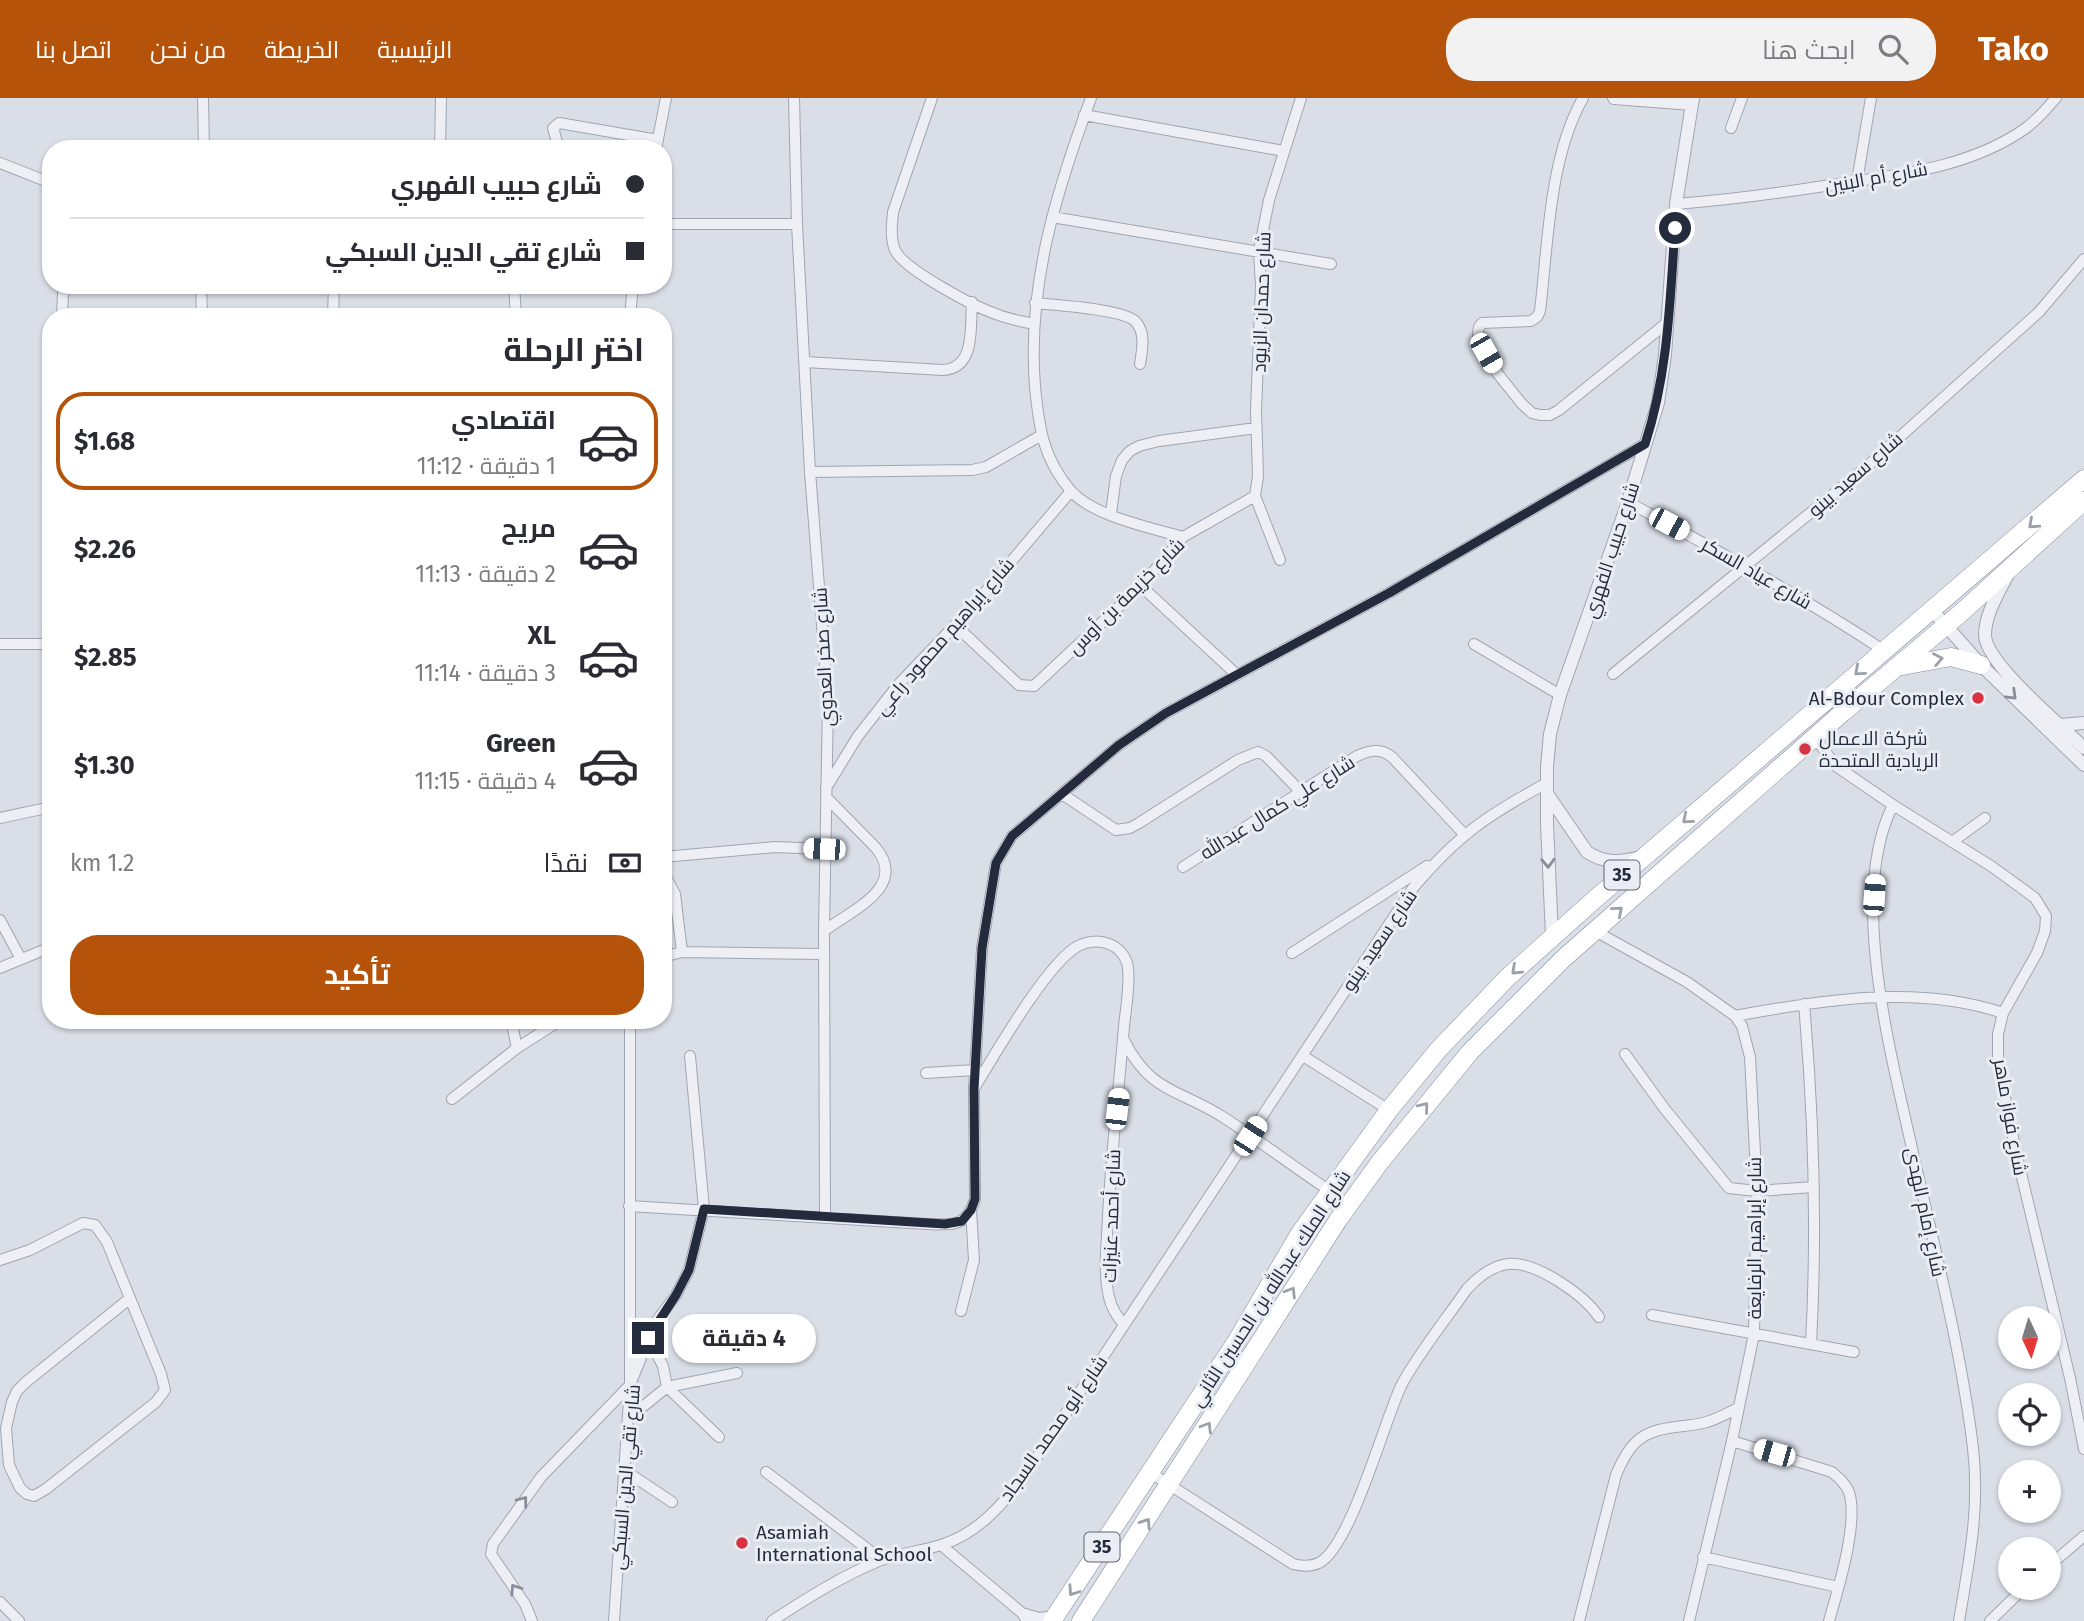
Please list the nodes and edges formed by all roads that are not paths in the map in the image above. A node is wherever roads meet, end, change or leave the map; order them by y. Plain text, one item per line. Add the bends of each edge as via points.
1 (203, 98) edge
2 (440, 98) edge
3 (666, 98) edge
4 (794, 98) edge
5 (932, 98) edge
6 (1091, 98) edge
7 (1301, 98) edge
8 (1583, 98) edge
9 (1614, 98) edge
10 (1742, 98) edge
11 (1871, 98) edge
12 (2056, 98) edge
13 (1642, 99) edge
14 (1688, 101) edge
15 (1084, 115) junction
16 (1731, 128) dead end
17 (204, 140) edge
18 (440, 140) edge
19 (556, 140) edge
20 (638, 140) edge
21 (658, 140) edge
22 (1284, 151) junction
23 (0, 163) edge
24 (42, 179) edge
25 (1857, 181) junction
26 (1676, 204) junction
27 (1052, 217) junction
28 (672, 224) edge
29 (797, 224) junction
30 (1259, 251) junction
31 (2084, 259) edge
32 (1331, 264) dead end
33 (972, 302) junction
34 (1035, 303) junction
35 (1668, 322) junction
36 (1033, 324) junction
37 (805, 362) junction
38 (1140, 364) dead end
39 (1256, 428) junction
40 (1040, 436) junction
41 (1645, 444) junction
42 (810, 472) junction
43 (2084, 479) edge
44 (1071, 491) junction
45 (1255, 496) junction
46 (2084, 501) edge
47 (1628, 502) junction
48 (1111, 513) junction
49 (1183, 537) junction
50 (1280, 560) dead end
51 (1746, 566) junction
52 (2011, 567) junction
53 (1141, 586) junction
54 (1932, 610) junction
55 (955, 625) junction
56 (1946, 625) junction
57 (0, 644) edge
58 (42, 644) edge
59 (1474, 644) dead end
60 (1883, 650) junction
61 (1981, 665) junction
62 (1894, 668) junction
63 (1613, 674) dead end
64 (1237, 675) junction
65 (1560, 695) junction
66 (2084, 723) edge
67 (2060, 725) junction
68 (1815, 738) junction
69 (2080, 746) edge
70 (2084, 765) edge
71 (1547, 789) junction
72 (1300, 792) junction
73 (826, 793) junction
74 (1062, 794) junction
75 (1893, 805) junction
76 (42, 809) edge
77 (0, 818) edge
78 (1985, 818) dead end
79 (1464, 834) junction
80 (1952, 842) junction
81 (824, 849) junction
82 (672, 857) edge
83 (1643, 857) junction
84 (1438, 858) junction
85 (1183, 867) dead end
86 (672, 888) edge
87 (0, 920) edge
88 (824, 931) junction
89 (1595, 931) junction
90 (1552, 936) junction
91 (42, 951) edge
92 (682, 952) junction
93 (1292, 953) dead end
94 (824, 954) junction
95 (672, 955) edge
96 (21, 959) junction
97 (0, 968) edge
98 (1881, 998) junction
99 (1804, 1004) junction
100 (2003, 1013) junction
101 (1735, 1016) junction
102 (513, 1029) edge
103 (547, 1029) edge
104 (630, 1029) edge
105 (1123, 1039) junction
106 (517, 1048) junction
107 (1625, 1054) dead end
108 (690, 1056) dead end
109 (1303, 1056) junction
110 (975, 1070) junction
111 (926, 1073) dead end
112 (974, 1089) junction
113 (452, 1099) dead end
114 (1389, 1110) junction
115 (1250, 1136) junction
116 (1814, 1187) junction
117 (1330, 1191) junction
118 (1758, 1191) junction
119 (629, 1206) junction
120 (704, 1209) junction
121 (971, 1210) junction
122 (825, 1217) junction
123 (0, 1260) edge
124 (129, 1299) junction
125 (961, 1311) dead end
126 (1652, 1315) dead end
127 (1599, 1317) dead end
128 (1124, 1325) junction
129 (1754, 1334) junction
130 (648, 1338) junction
131 (1811, 1344) junction
132 (1854, 1352) dead end
133 (737, 1373) dead end
134 (630, 1385) junction
135 (667, 1387) junction
136 (1738, 1408) junction
137 (629, 1414) junction
138 (719, 1437) dead end
139 (1732, 1441) junction
140 (2084, 1449) edge
141 (624, 1469) junction
142 (766, 1472) dead end
143 (1152, 1473) junction
144 (1171, 1485) junction
145 (672, 1502) dead end
146 (2084, 1536) edge
147 (961, 1538) junction
148 (942, 1545) junction
149 (2061, 1556) edge
150 (1703, 1557) junction
151 (882, 1560) junction
152 (962, 1560) junction
153 (1838, 1587) junction
154 (2012, 1600) edge
155 (0, 1602) edge
156 (1024, 1617) edge
157 (1054, 1619) edge
158 (19, 1621) edge
159 (532, 1621) edge
160 (614, 1621) edge
161 (772, 1621) edge
162 (1082, 1621) edge
163 (1579, 1621) edge
164 (1689, 1621) edge
165 (1829, 1621) edge
166 (1959, 1621) edge
167 (1990, 1621) edge

1 - 17 street
2 - 18 street
3 - 21 street
4 - 29 street, شارع صخر العدوي
5 - 33 street via 898,192 892,238 895,251 914,271
6 - 15 street
7 - 22 street, شارع حمدان الزيود
8 - 35 street via 1555,183 1540,312 1531,320 1482,323 1478,334 1507,388 1532,413 1550,415
9 - 13 street
10 - 16 street
11 - 25 street
12 - 25 street, شارع أم البنين via 2028,127 1974,154 1929,168
13 - 14 street
14 - 26 street, شارع حبيب الفهري
15 - 22 street
15 - 27 street
19 - 20 street via 553,128 559,123
22 - 30 street, شارع حمدان الزيود
23 - 24 street
25 - 26 street, شارع أم البنين
26 - 35 street, شارع حبيب الفهري
27 - 30 street
27 - 34 street
28 - 29 street
29 - 37 street, شارع صخر العدوي
30 - 32 street
30 - 39 street, شارع حمدان الزيود
31 - 51 street, شارع سعيد بينو via 2009,340
33 - 36 street
33 - 37 street via 967,356 956,368
34 - 36 street
34 - 38 street via 1133,319 1143,341
35 - 41 street, شارع حبيب الفهري via 1658,403
36 - 40 street
37 - 42 street, شارع صخر العدوي
39 - 45 street
39 - 48 street via 1159,441 1130,451 1116,476
40 - 42 street via 979,469
40 - 44 street
41 - 47 street, شارع حبيب الفهري
41 - 64 street via 1400,587
42 - 73 street, شارع صخر العدوي via 827,667
43 -> 54 highway, شارع الملك عبدالله بن الحسين الثاني / 35
44 - 48 street
44 - 55 street, شارع إبراهيم محمود راعي
45 - 49 street, شارع خزيمة بن أوس
45 - 50 street
46 - 52 highway, شارع الملك عبدالله بن الحسين الثاني / 35
47 - 51 street, شارع عياد السكر
47 - 65 street, شارع حبيب الفهري
48 - 49 street
49 - 53 street, شارع خزيمة بن أوس
51 - 60 street, شارع عياد السكر
51 - 63 street, شارع سعيد بينو
52 - 56 highway, شارع الملك عبدالله بن الحسين الثاني / 35
52 - 67 street via 1989,614 1986,648
53 - 55 street, شارع خزيمة بن أوس via 1041,681 1029,687 1018,685
53 - 64 street
54 - 56 street
54 - 60 highway, شارع الملك عبدالله بن الحسين الثاني / 35
55 - 73 street, شارع إبراهيم محمود راعي via 883,703
56 - 61 street
56 - 62 highway, شارع الملك عبدالله بن الحسين الثاني / 35
57 - 58 street
59 - 65 street
60 -> 83 highway, شارع الملك عبدالله بن الحسين الثاني / 35
62 -> 61 highway via 1951,657
61 -> 69 street
62 - 68 highway, شارع الملك عبدالله بن الحسين الثاني / 35
64 - 74 street via 1138,732
65 - 71 street, شارع حبيب الفهري via 1550,734
66 - 67 street
67 - 69 street
68 - 75 street, شارع فواز ماهر via 1836,766
89 -> 68 highway, شارع الملك عبدالله بن الحسين الثاني / 35
69 - 70 street
71 - 79 street, شارع سعيد بينو via 1502,807
71 - 83 street via 1587,852 1610,861
71 -> 90 street, شارع حبيب الفهري
72 - 74 street via 1258,752 1125,830 1114,829
72 - 79 street, شارع علي كمال عبدالله via 1357,756 1385,751
72 - 85 street, شارع علي كمال عبدالله
73 - 81 street, شارع صخر العدوي
73 - 88 street via 883,856 887,871 883,885 873,895
74 - 110 street via 1012,836 996,863 982,948
75 - 80 street, شارع فواز ماهر
75 - 98 street, شارع إمام الهدى via 1879,839 1874,895
76 - 77 street
78 - 80 street
79 - 84 street, شارع سعيد بينو
80 - 100 street, شارع فواز ماهر via 2035,898 2046,916 2037,953
81 - 82 street via 775,847
81 - 88 street, شارع صخر العدوي
83 - 90 highway, شارع الملك عبدالله بن الحسين الثاني / 35
84 - 93 street
84 - 109 street, شارع سعيد بينو via 1395,913
86 - 92 street
87 - 96 street
88 - 94 street, شارع صخر العدوي
89 - 101 street via 1704,992
144 -> 89 highway, شارع الملك عبدالله بن الحسين الثاني / 35 via 1293,1289 1380,1162 1470,1052
90 -> 114 highway, شارع الملك عبدالله بن الحسين الثاني / 35 via 1438,1050
91 - 96 street
92 - 94 street
92 - 95 street
94 - 122 street, شارع صخر العدوي
96 - 97 street
98 - 99 street
98 - 100 street via 1967,1003
98 - 166 street, شارع إمام الهدى via 1973,1449 1975,1528
99 - 101 street
99 - 116 street
100 - 140 street, شارع فواز ماهر via 1998,1063 2003,1090
101 - 118 street, شارع إبراهيم الرفايعة via 1750,1057
102 - 106 street
103 - 106 street
104 - 119 street
105 - 112 street, شارع أحمد عنيزات via 1126,960 1111,944 1086,943 1076,947 1030,1000
105 - 115 street via 1134,1061 1158,1084 1220,1115
105 - 128 street, شارع أحمد عنيزات via 1107,1270 1109,1298
106 - 113 street
107 - 118 street via 1725,1185 1736,1191
108 - 120 street, شارع تقي الدين السبكي
109 - 114 street
109 - 115 street, شارع سعيد بينو
110 - 111 street
110 - 112 street
112 - 121 street via 975,1190
114 - 117 highway, شارع الملك عبدالله بن الحسين الثاني / 35
115 - 117 street
115 - 128 street, شارع أبو محمد السجاد
116 - 118 street
116 - 131 street
117 - 143 highway, شارع الملك عبدالله بن الحسين الثاني / 35
118 - 129 street, شارع إبراهيم الرفايعة
119 - 120 street
119 - 134 street
120 - 122 street
120 - 130 street, شارع تقي الدين السبكي via 689,1270
121 - 122 street via 962,1221 945,1224
121 - 125 street via 974,1260
123 - 124 street via 89,1223 107,1242
124 - 124 street via 17,1391 8,1415 6,1441 9,1465 27,1494 40,1493 165,1390
126 - 129 street
127 - 144 street via 1575,1293 1526,1266 1504,1264 1477,1279 1403,1383 1349,1519 1320,1562 1293,1564
128 - 147 street, شارع أبو محمد السجاد via 1012,1491
129 - 131 street
129 - 136 street, شارع إبراهيم الرفايعة
130 - 134 street, شارع تقي الدين السبكي
130 - 135 street via 663,1366
131 - 132 street
133 - 135 street
134 - 137 street, شارع تقي الدين السبكي
159 -> 134 street via 491,1554 493,1544 541,1477
135 - 137 street
135 - 138 street
136 - 139 street, شارع إبراهيم الرفايعة
136 - 163 street via 1702,1424 1648,1433 1625,1456 1616,1475
137 - 141 street, شارع تقي الدين السبكي
139 - 150 street, شارع إبراهيم الرفايعة
139 - 153 street via 1817,1465 1842,1480 1852,1507
141 - 145 street
141 - 160 street, شارع تقي الدين السبكي
142 - 151 street
143 - 144 street
143 -> 157 highway, شارع الملك عبدالله بن الحسين الثاني / 35
162 -> 144 highway, شارع الملك عبدالله بن الحسين الثاني / 35
146 - 149 street
147 - 148 street, شارع أبو محمد السجاد
147 - 152 street
148 - 151 street, شارع أبو محمد السجاد
148 - 152 street
150 - 153 street
150 - 164 street, شارع إبراهيم الرفايعة
151 - 161 street, شارع أبو محمد السجاد
152 - 156 street
153 - 165 street
154 - 167 street
155 - 158 street
156 - 157 street

